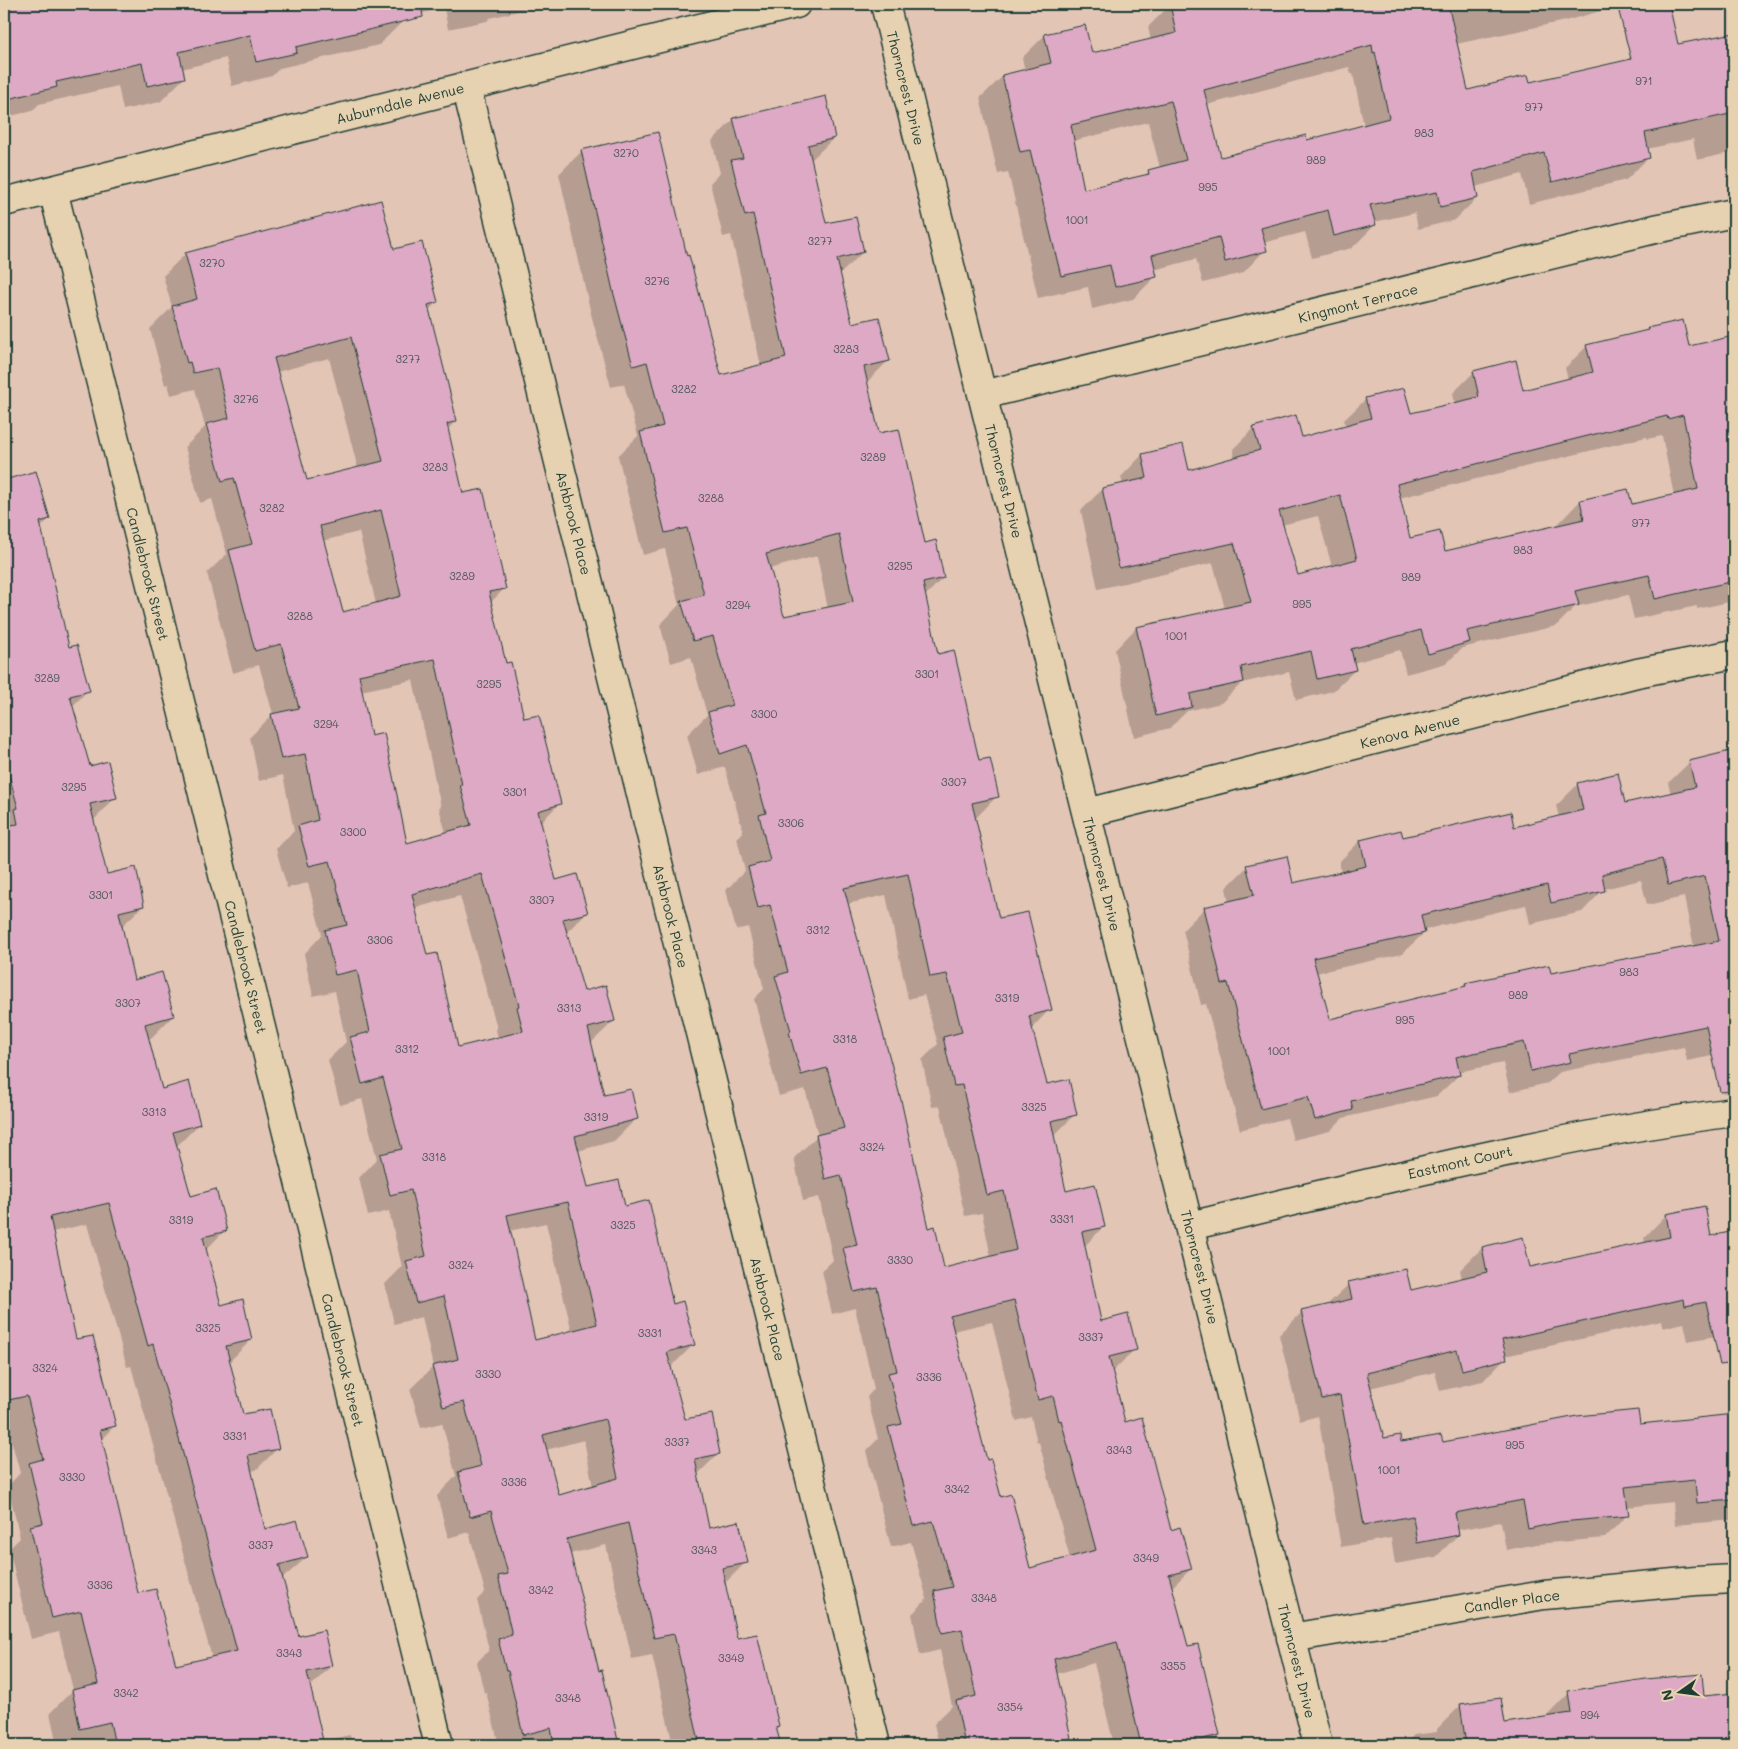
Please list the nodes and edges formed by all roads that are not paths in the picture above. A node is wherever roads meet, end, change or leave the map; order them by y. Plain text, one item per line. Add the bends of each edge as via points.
1 (796, 4) edge
2 (885, 4) edge
3 (466, 86) junction
4 (53, 190) junction
5 (4, 202) edge
6 (1734, 213) edge
7 (983, 395) junction
8 (1734, 654) edge
9 (1086, 813) junction
10 (1734, 1112) edge
11 (1190, 1226) junction
12 (1734, 1579) edge
13 (1291, 1638) junction
14 (439, 1745) edge
15 (876, 1745) edge
16 (1318, 1745) edge

1 - 3 street, Auburndale Avenue
2 - 7 street, Thorncrest Drive
3 - 4 street, Auburndale Avenue
3 - 15 street, Ashbrook Place
4 - 5 street, Auburndale Avenue
4 - 14 street, Candlebrook Street
6 - 7 street, Kingmont Terrace via 1655,229
7 - 9 street, Thorncrest Drive
8 - 9 street, Kenova Avenue via 1637,673
9 - 11 street, Thorncrest Drive
10 - 11 street, Eastmont Court via 1552,1142
11 - 13 street, Thorncrest Drive
12 - 13 street, Candler Place via 1544,1595
13 - 16 street, Thorncrest Drive

